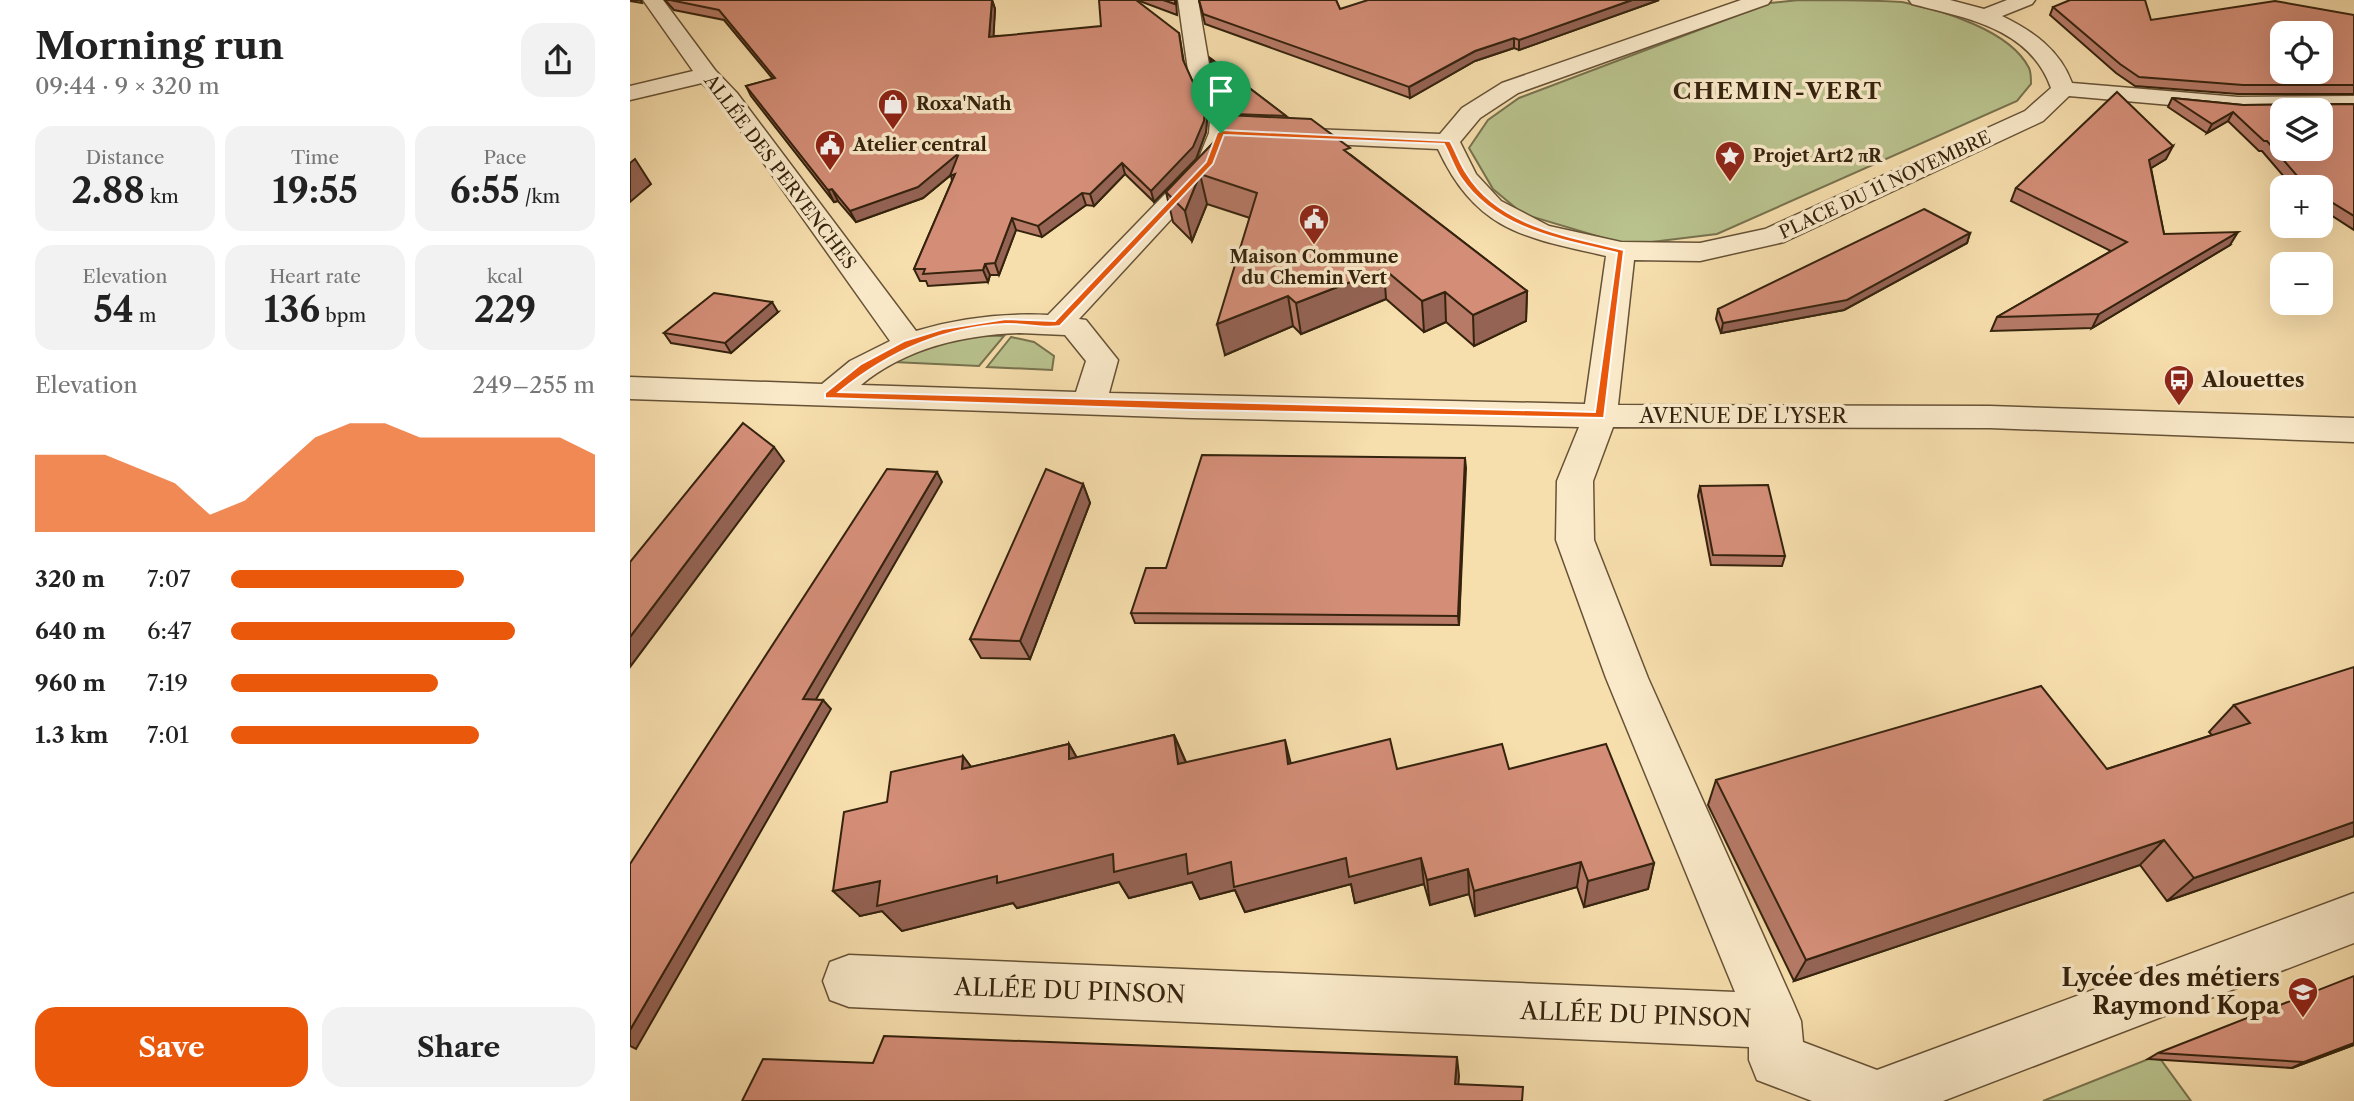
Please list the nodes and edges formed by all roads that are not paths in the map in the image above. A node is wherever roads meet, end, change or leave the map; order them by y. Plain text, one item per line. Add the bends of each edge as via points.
1 (653, 0) edge
2 (1188, 0) edge
3 (1761, 0) edge
4 (1919, 0) edge
5 (2025, 0) edge
6 (1987, 15) junction
7 (707, 75) junction
8 (2063, 89) junction
9 (630, 93) edge
10 (2354, 103) edge
11 (1221, 133) junction
12 (1447, 142) junction
13 (1621, 251) junction
14 (1057, 324) junction
15 (908, 343) junction
16 (630, 388) edge
17 (829, 396) junction
18 (1090, 403) junction
19 (1600, 416) junction
20 (2354, 430) edge
21 (2354, 918) edge
22 (849, 981) dead end
23 (1774, 1021) junction

1 - 7 street, ALLÉE DES PERVENCHES
2 - 11 street via 1199,70 1222,120
3 - 12 street via 1510,88 1471,113
4 - 6 street
5 - 6 street
6 - 8 street via 2031,43 2053,65
7 - 9 street
7 - 15 street, ALLÉE DES PERVENCHES via 729,97
8 - 10 street via 2238,104
8 - 13 street, PLACE DU 11 NOVEMBRE via 2034,116 1774,236 1700,252
11 - 12 street
11 - 14 street via 1210,163
12 - 13 street, PLACE DU 11 NOVEMBRE via 1464,177 1491,207 1540,232
13 - 19 street, ALLÉE DU PINSON
14 - 15 street via 1006,321
14 - 18 street via 1075,327 1102,360
15 - 17 street via 865,366
16 - 17 street, AVENUE DE L'YSER
17 - 18 street, AVENUE DE L'YSER
18 - 19 street, AVENUE DE L'YSER
19 - 20 street, AVENUE DE L'YSER via 1990,417
19 - 23 street, ALLÉE DU PINSON via 1576,481 1575,540 1627,678
21 - 23 street via 1877,1098 1777,1060
22 - 23 street, ALLÉE DU PINSON

